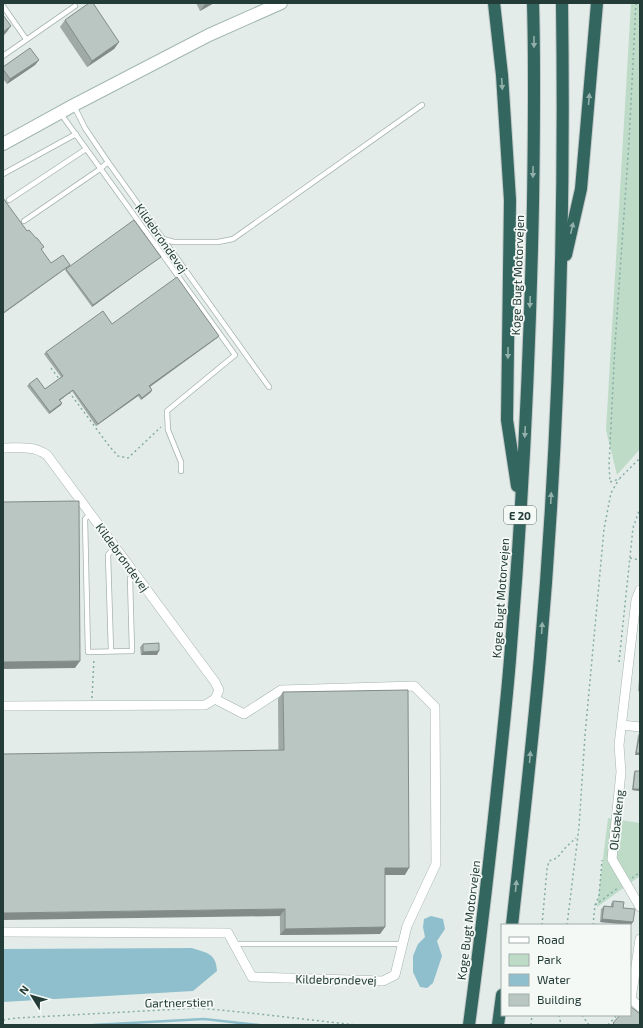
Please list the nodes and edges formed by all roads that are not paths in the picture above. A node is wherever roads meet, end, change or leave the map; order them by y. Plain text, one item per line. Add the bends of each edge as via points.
1 (281, 3) edge
2 (494, 3) edge
3 (533, 3) edge
4 (562, 3) edge
5 (597, 3) edge
6 (3, 6) edge
7 (75, 6) dead end
8 (26, 40) junction
9 (3, 56) edge
10 (74, 105) junction
11 (422, 105) dead end
12 (60, 113) junction
13 (76, 134) junction
14 (3, 144) edge
15 (86, 149) junction
16 (108, 162) junction
17 (100, 169) junction
18 (3, 174) edge
19 (8, 200) dead end
20 (24, 221) dead end
21 (163, 239) junction
22 (561, 279) junction
23 (269, 387) dead end
24 (3, 448) edge
25 (181, 471) dead end
26 (521, 509) junction
27 (91, 513) junction
28 (115, 546) junction
29 (135, 574) junction
30 (640, 590) edge
31 (111, 651) junction
32 (215, 700) junction
33 (3, 706) edge
34 (622, 725) junction
35 (640, 727) edge
36 (640, 907) edge
37 (512, 924) edge
38 (3, 932) edge
39 (640, 939) edge
40 (234, 944) junction
41 (403, 944) junction
42 (501, 1002) edge
43 (640, 1007) edge
44 (469, 1025) edge
45 (498, 1025) edge

1 - 10 street via 209,36
2 -> 26 highway via 502,75 510,200 506,420
3 -> 26 highway, Køge Bugt Motorvejen / E 20 via 532,270
4 - 22 highway, E 20
22 -> 5 highway via 581,189
6 - 8 lane
7 - 8 lane
8 - 9 lane
10 - 12 street
10 - 16 lane, Kildebrøndevej via 85,128
11 - 21 lane via 233,238 218,242 174,242
12 - 13 lane
12 - 14 street
13 - 15 lane
13 - 18 lane
15 - 17 lane
15 - 19 lane
16 - 17 lane
16 - 21 lane, Kildebrøndevej
17 - 20 lane
17 - 25 lane via 235,355 167,411 168,430 181,462
21 - 23 lane, Kildebrøndevej
37 -> 22 highway, E 20 via 530,768 540,647 551,498
24 - 27 street, Kildebrøndevej via 33,448 47,455
26 - 44 highway, Køge Bugt Motorvejen / E 20 via 500,765
27 - 28 street, Kildebrøndevej
27 - 31 lane via 85,518 88,652
28 - 29 street, Kildebrøndevej
28 - 31 lane via 108,555
29 - 31 lane via 130,578 132,650
29 - 32 street, Kildebrøndevej via 215,682 219,690
30 - 34 street, Olsbækeng via 636,600
32 - 33 street via 205,705
32 - 41 street, Kildebrøndevej via 244,714 281,690 414,686 435,708 436,864 407,926
34 - 35 street
34 - 36 street, Olsbækeng via 619,745 621,772 612,859
38 - 40 street, Kildebrøndevej via 228,933
39 - 43 street via 631,999
40 - 41 lane
40 - 41 street, Kildebrøndevej via 252,977 383,981 395,975
42 - 45 highway

